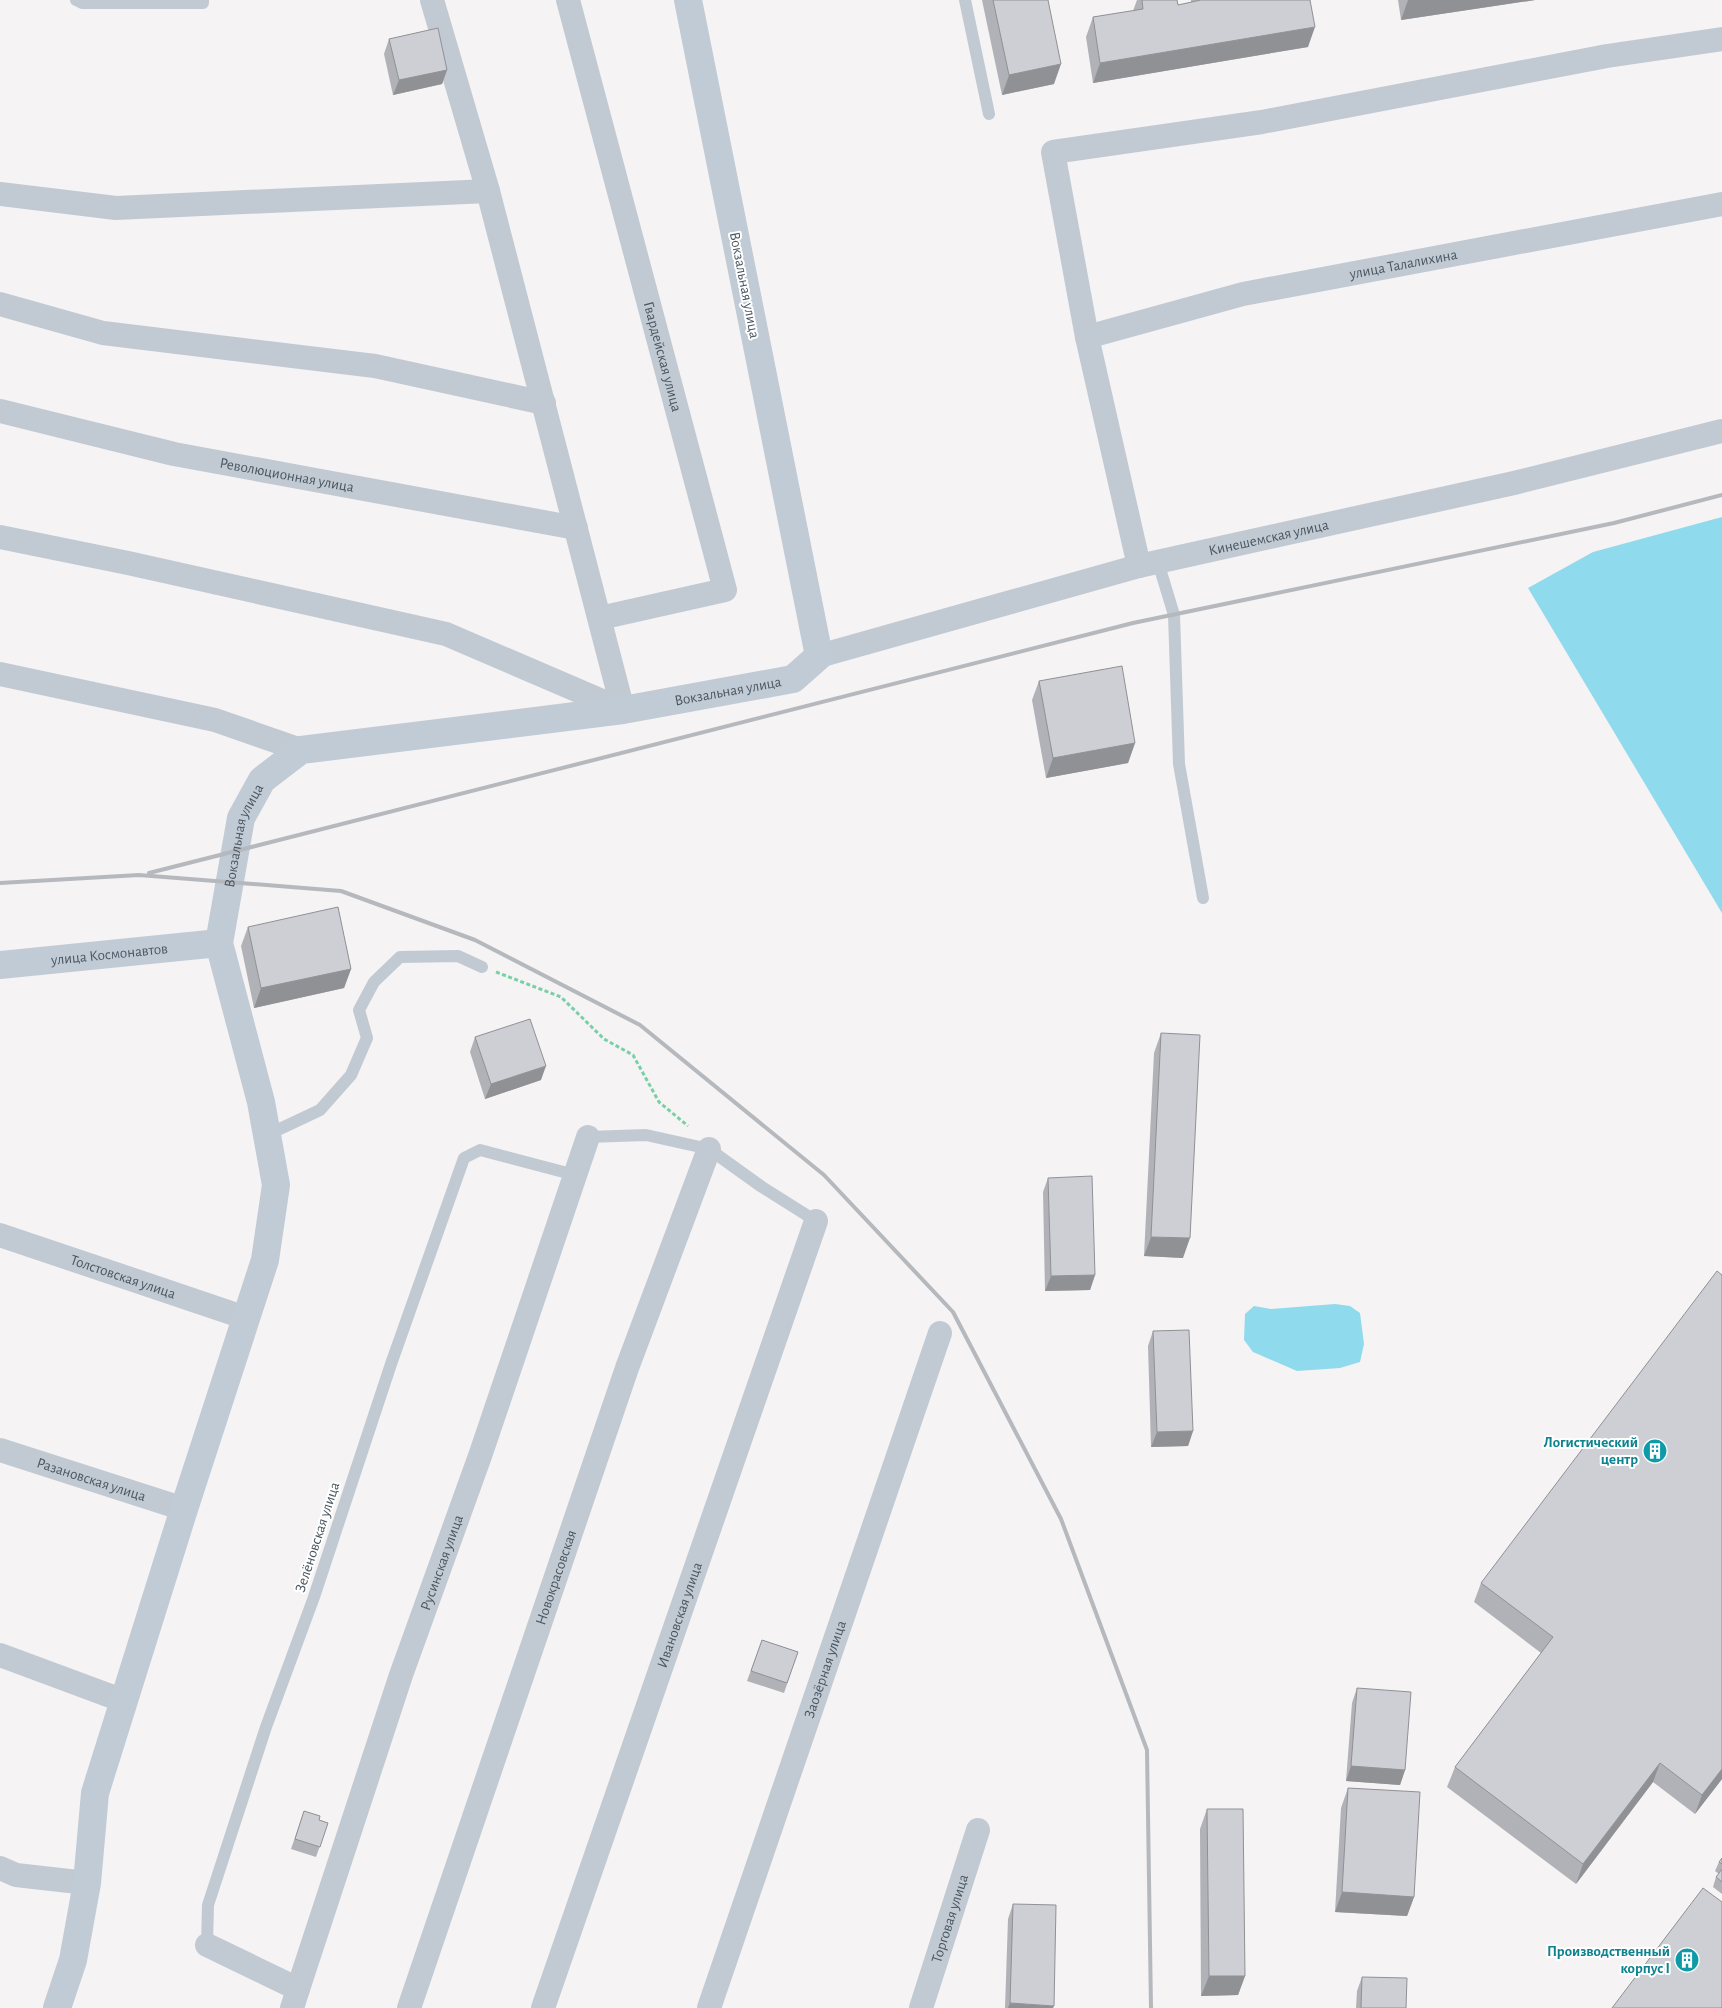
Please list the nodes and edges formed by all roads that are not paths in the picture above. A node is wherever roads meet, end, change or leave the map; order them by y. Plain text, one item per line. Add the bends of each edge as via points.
1 (76, 0) edge
2 (203, 0) edge
3 (432, 0) edge
4 (568, 0) edge
5 (688, 0) edge
6 (965, 0) edge
7 (1722, 39) edge
8 (989, 114) dead end
9 (488, 190) junction
10 (0, 194) edge
11 (1722, 204) edge
12 (0, 304) edge
13 (1087, 337) junction
14 (544, 403) junction
15 (0, 411) edge
16 (1722, 431) edge
17 (576, 528) junction
18 (0, 537) edge
19 (1148, 564) junction
20 (600, 618) junction
21 (819, 656) junction
22 (0, 674) edge
23 (623, 710) junction
24 (301, 750) junction
25 (1203, 898) dead end
26 (219, 943) junction
27 (0, 965) edge
28 (482, 967) road end
29 (267, 1135) junction
30 (588, 1137) joint
31 (709, 1149) junction
32 (575, 1175) junction
33 (816, 1221) joint
34 (0, 1235) edge
35 (246, 1318) junction
36 (940, 1332) dead end
37 (0, 1450) edge
38 (184, 1509) junction
39 (0, 1655) edge
40 (124, 1701) junction
41 (978, 1830) dead end
42 (0, 1868) edge
43 (86, 1883) junction
44 (207, 1945) joint
45 (295, 1999) edge
46 (57, 2008) edge
47 (409, 2008) edge
48 (543, 2008) edge
49 (709, 2008) edge
50 (921, 2008) edge

1 - 2 lane via 82,4
3 - 9 street
4 - 20 street, Гвардейская улица via 725,590
5 - 21 main road, Вокзальная улица
6 - 8 lane
7 - 13 street via 1607,56 1262,122 1053,152
9 - 10 street via 116,208
9 - 14 street
11 - 13 street, улица Талалихина via 1243,294
12 - 14 street via 103,333 375,366
13 - 19 street
14 - 17 street
15 - 17 street, Революционная улица via 174,454
16 - 19 street, Кинешемская улица via 1514,483
17 - 20 street
18 - 23 street via 446,634
19 - 21 street, Кинешемская улица
19 - 25 lane via 1174,615 1179,764
20 - 23 street
21 - 23 main road, Вокзальная улица via 793,679
22 - 24 street via 215,720
23 - 24 main road, Вокзальная улица
24 - 26 main road, Вокзальная улица via 262,780 241,818
26 - 27 main road, улица Космонавтов
26 - 29 main road
28 - 29 lane via 458,956 400,957 374,982 358,1010 367,1038 351,1075 320,1110
29 - 35 main road via 276,1185 265,1260
30 - 31 lane via 646,1135
30 - 32 street, Русинская улица
31 - 33 lane
31 - 47 street, Новокрасовская via 627,1368
32 - 44 lane, Зелёновская улица via 480,1150 464,1158 314,1597 266,1727 208,1906
32 - 45 street, Русинская улица via 480,1456 401,1675
33 - 48 street, Ивановская улица
34 - 35 street, Толстовская улица
35 - 38 main road
36 - 49 street, Заозёрная улица
37 - 38 street, Разановская улица
38 - 40 main road
39 - 40 street
40 - 43 main road via 95,1793
41 - 50 street, Торговая улица
42 - 43 street via 16,1875
43 - 46 main road via 73,1960
44 - 45 street

